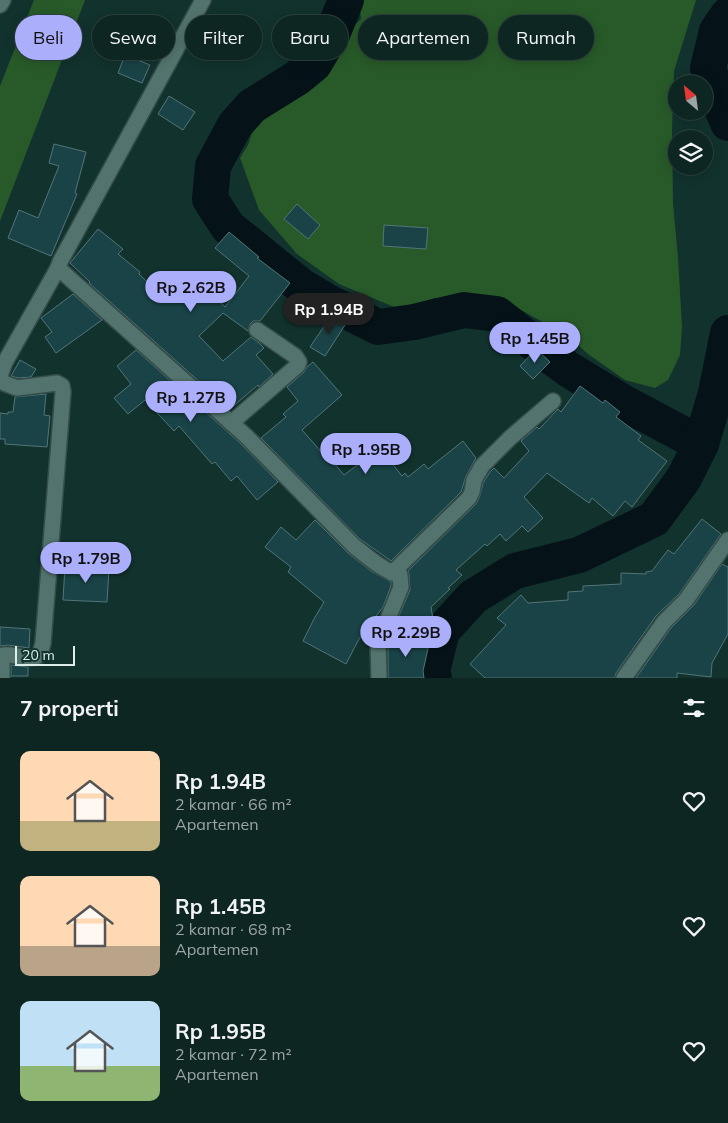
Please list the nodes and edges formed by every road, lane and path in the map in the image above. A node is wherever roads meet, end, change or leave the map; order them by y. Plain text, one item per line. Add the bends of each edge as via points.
1 (3, 0) edge
2 (203, 0) edge
3 (0, 5) edge
4 (58, 268) junction
5 (257, 330) dead end
6 (0, 377) edge
7 (553, 401) dead end
8 (232, 423) junction
9 (728, 540) edge
10 (392, 573) junction
11 (2, 678) edge
12 (379, 678) edge
13 (624, 678) edge

1 - 3 street
2 - 4 street
4 - 6 street via 4,362
4 - 8 street
5 - 8 street via 299,362
6 - 11 street via 4,383 17,388 57,382 63,392 43,643 37,656 2,655
7 - 10 street via 482,466 469,498
8 - 10 street via 354,546
9 - 13 street via 686,600 664,622
10 - 12 street via 400,575 401,587 378,643

